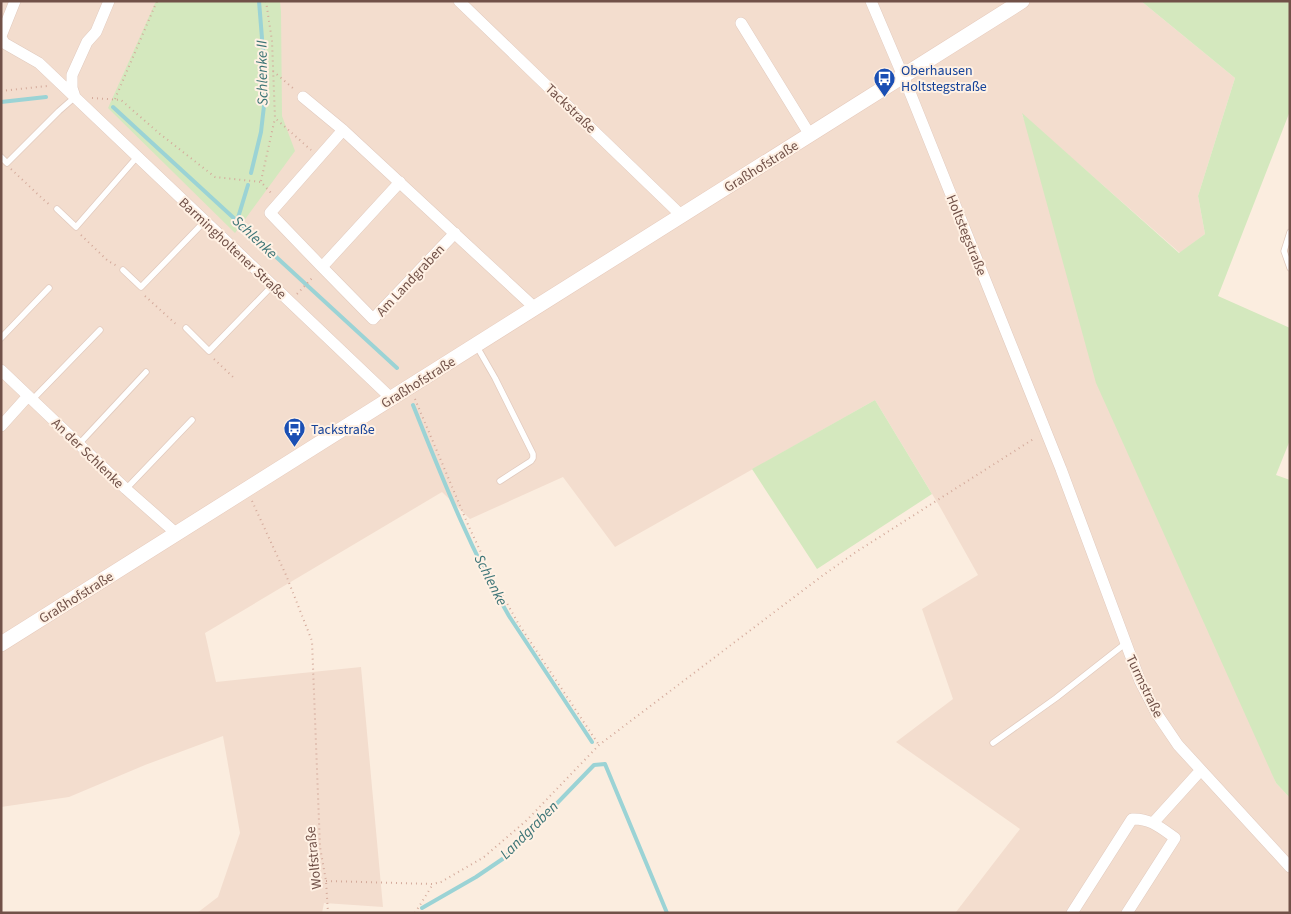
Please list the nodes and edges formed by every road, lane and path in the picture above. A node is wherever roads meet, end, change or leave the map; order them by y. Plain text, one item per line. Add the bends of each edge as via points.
1 (15, 1) edge
2 (109, 1) edge
3 (157, 1) edge
4 (266, 1) edge
5 (459, 1) edge
6 (871, 1) edge
7 (1022, 1) edge
8 (741, 23) dead end
9 (1, 36) edge
10 (273, 71) junction
11 (902, 76) junction
12 (1, 90) edge
13 (75, 97) junction
14 (303, 97) joint
15 (115, 99) junction
16 (275, 118) junction
17 (343, 130) junction
18 (810, 135) junction
19 (1, 157) edge
20 (137, 158) junction
21 (319, 158) junction
22 (7, 163) junction
23 (261, 182) junction
24 (400, 182) junction
25 (279, 203) junction
26 (57, 209) joint
27 (682, 216) junction
28 (204, 222) junction
29 (76, 226) junction
30 (1290, 232) edge
31 (455, 233) junction
32 (1290, 268) edge
33 (123, 270) joint
34 (319, 271) junction
35 (273, 285) junction
36 (141, 286) junction
37 (49, 288) dead end
38 (302, 288) dead end
39 (535, 308) junction
40 (186, 328) joint
41 (100, 330) dead end
42 (1, 338) edge
43 (476, 345) junction
44 (209, 351) junction
45 (1, 370) edge
46 (146, 372) dead end
47 (233, 376) dead end
48 (409, 387) junction
49 (30, 398) junction
50 (391, 398) junction
51 (192, 420) dead end
52 (1, 426) edge
53 (1046, 432) junction
54 (79, 444) junction
55 (1061, 469) joint
56 (500, 481) dead end
57 (126, 489) junction
58 (247, 490) junction
59 (177, 534) junction
60 (1126, 643) junction
61 (1, 644) edge
62 (994, 743) dead end
63 (599, 745) junction
64 (1201, 770) junction
65 (1153, 822) junction
66 (1290, 867) edge
67 (326, 881) junction
68 (433, 884) junction
69 (328, 913) edge
70 (415, 913) edge
71 (1072, 913) edge
72 (1127, 913) edge

1 - 9 street
2 - 13 street via 72,75
3 - 15 path
4 - 10 path
5 - 27 street, Tackstraße
6 - 11 street, Holtstegstraße
7 - 11 street, Graßhofstraße
8 - 18 street, Graßhofstraße
9 - 13 street, Barmingholtener Straße via 4,42 39,63
10 - 14 path
10 - 16 path
11 - 18 street, Graßhofstraße
11 - 53 street, Holtstegstraße
12 - 13 path via 53,86
13 - 15 path
13 - 20 street, Barmingholtener Straße
13 - 22 lane
14 - 17 street, Am Landgraben
15 - 23 path via 121,100 215,177
16 - 21 path
16 - 23 path
17 - 21 street
17 - 24 street, Am Landgraben
18 - 27 street, Graßhofstraße
19 - 22 lane
20 - 28 street, Barmingholtener Straße
20 - 29 lane
21 - 25 street
22 - 26 path via 44,201
23 - 25 path
24 - 31 street, Am Landgraben
24 - 34 street
25 - 34 street, Am Landgraben via 270,213
26 - 29 lane
27 - 39 street, Graßhofstraße
28 - 35 street, Barmingholtener Straße
28 - 36 lane
29 - 33 path via 79,233 108,261
30 - 32 lane via 1284,251
31 - 34 street, Am Landgraben via 373,319
31 - 39 street, Am Landgraben
33 - 36 lane
34 - 38 path
35 - 44 lane
35 - 50 street, Barmingholtener Straße
36 - 40 path via 144,295 177,326
37 - 42 lane
39 - 43 street, Graßhofstraße
40 - 44 lane
41 - 49 lane
43 - 48 street, Graßhofstraße
43 - 56 lane via 533,454 531,461
44 - 47 path via 214,360
45 - 49 street, An der Schlenke
46 - 54 lane
48 - 50 street, Graßhofstraße
48 - 63 path via 494,580 518,624
49 - 52 street
49 - 54 street, An der Schlenke
50 - 58 street, Graßhofstraße
51 - 57 lane
53 - 55 street, Holtstegstraße
53 - 63 path via 856,552
54 - 57 street, An der Schlenke
55 - 60 street, Turmstraße
57 - 59 street, An der Schlenke
58 - 59 street, Graßhofstraße
58 - 67 path, Wolfstraße via 312,642 320,847
59 - 61 street, Graßhofstraße
60 - 62 lane
60 - 64 street, Turmstraße via 1157,714 1178,745
63 - 68 path via 520,826 484,856
64 - 65 street
64 - 66 street, Turmstraße
65 - 71 street via 1143,818 1132,819
65 - 72 street via 1175,838
67 - 68 path
67 - 69 path, Wolfstraße
68 - 70 path

